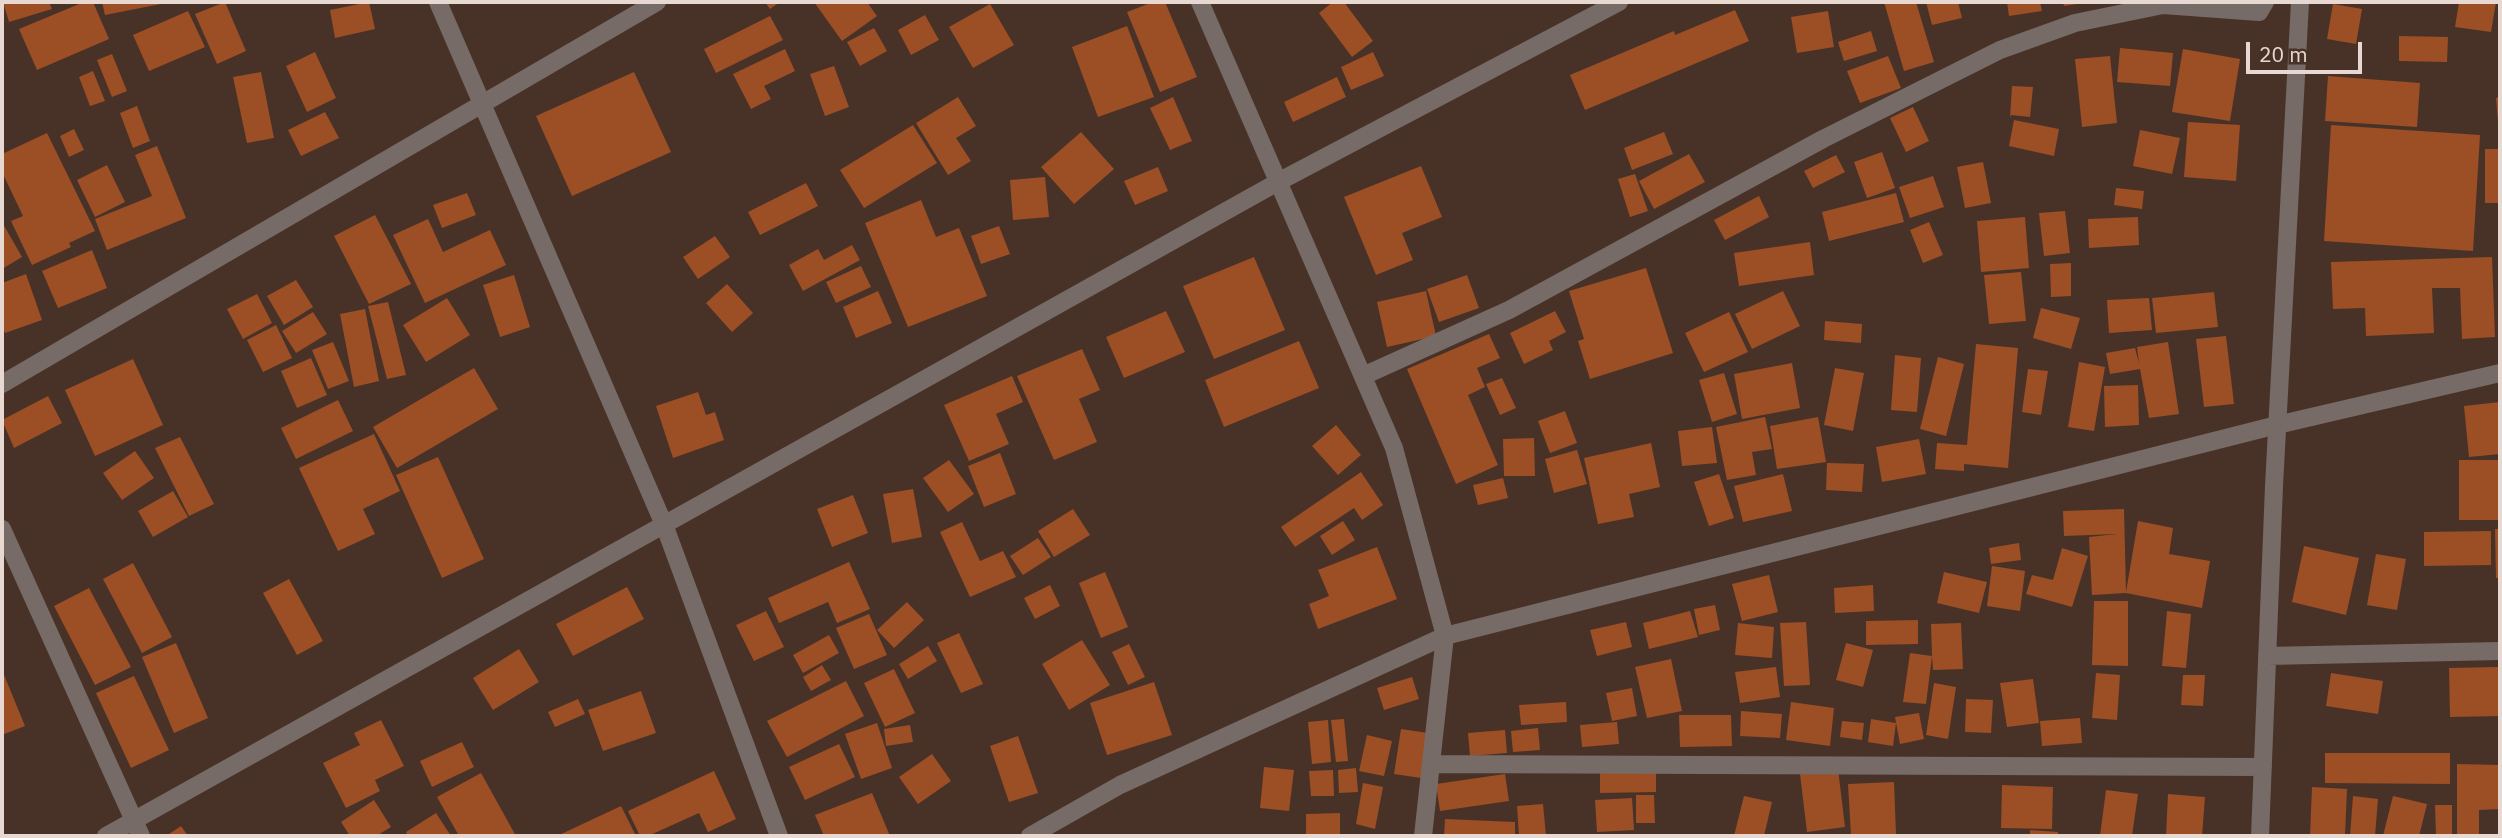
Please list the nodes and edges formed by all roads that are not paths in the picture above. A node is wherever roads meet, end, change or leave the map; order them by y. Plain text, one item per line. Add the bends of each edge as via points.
1 (438, 2) edge
2 (657, 2) edge
3 (1200, 2) edge
4 (1619, 2) edge
5 (2265, 2) edge
6 (2300, 2) edge
7 (483, 106) junction
8 (1278, 182) junction
9 (2500, 373) edge
10 (1363, 376) junction
11 (2, 384) edge
12 (2277, 425) junction
13 (665, 527) junction
14 (2, 529) edge
15 (1445, 636) junction
16 (2500, 651) edge
17 (2267, 656) junction
18 (1431, 765) junction
19 (2263, 767) junction
20 (137, 829) edge
21 (106, 836) edge
22 (779, 836) edge
23 (1030, 836) edge
24 (1423, 836) edge
25 (2260, 836) edge

1 - 7 street
2 - 7 street
3 - 8 street
4 - 8 street
5 - 10 street via 2259,12 2163,5 2075,23 2000,50 1823,139 1509,310
6 - 12 street
7 - 11 street
7 - 13 street
8 - 10 street
8 - 13 street
9 - 12 street
10 - 15 street via 1394,448
12 - 15 street
12 - 17 street
13 - 20 street
13 - 22 street
14 - 20 street
15 - 18 street
15 - 23 street via 1120,785
16 - 17 street
17 - 19 street
18 - 19 street
18 - 24 street
19 - 25 street
20 - 21 street

